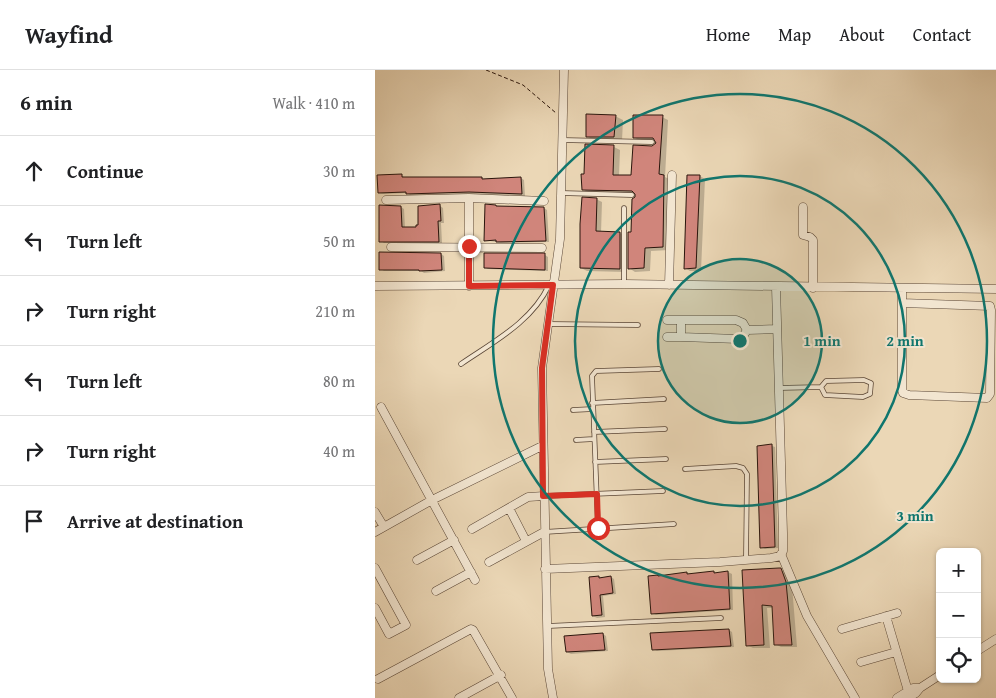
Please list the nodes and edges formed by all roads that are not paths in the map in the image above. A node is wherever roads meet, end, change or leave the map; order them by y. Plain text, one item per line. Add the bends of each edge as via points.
1 (564, 70) edge
2 (562, 140) junction
3 (653, 142) dead end
4 (672, 175) dead end
5 (561, 193) junction
6 (632, 195) dead end
7 (469, 198) junction
8 (386, 200) dead end
9 (544, 201) dead end
10 (803, 207) dead end
11 (624, 208) dead end
12 (469, 246) junction
13 (391, 248) dead end
14 (543, 248) dead end
15 (624, 284) junction
16 (551, 285) junction
17 (669, 285) junction
18 (375, 286) edge
19 (469, 286) junction
20 (776, 287) junction
21 (813, 288) junction
22 (902, 289) junction
23 (944, 289) junction
24 (959, 289) junction
25 (996, 290) edge
26 (902, 303) junction
27 (944, 304) junction
28 (959, 304) junction
29 (667, 320) dead end
30 (681, 320) junction
31 (549, 324) junction
32 (638, 325) dead end
33 (777, 329) junction
34 (747, 330) junction
35 (667, 337) dead end
36 (681, 337) junction
37 (461, 364) dead end
38 (659, 370) dead end
39 (821, 387) junction
40 (779, 388) junction
41 (663, 399) dead end
42 (592, 403) junction
43 (381, 407) dead end
44 (593, 409) junction
45 (573, 410) dead end
46 (665, 429) dead end
47 (594, 432) junction
48 (594, 439) junction
49 (576, 440) dead end
50 (542, 446) junction
51 (666, 460) dead end
52 (595, 462) junction
53 (685, 469) dead end
54 (663, 490) dead end
55 (597, 494) junction
56 (543, 496) junction
57 (432, 500) junction
58 (509, 508) junction
59 (375, 512) edge
60 (674, 524) dead end
61 (384, 527) junction
62 (598, 528) junction
63 (472, 529) dead end
64 (375, 532) edge
65 (544, 532) junction
66 (454, 540) junction
67 (526, 542) junction
68 (781, 554) junction
69 (417, 560) dead end
70 (746, 560) junction
71 (489, 562) dead end
72 (375, 568) edge
73 (545, 569) junction
74 (471, 572) junction
75 (475, 580) dead end
76 (436, 591) dead end
77 (375, 608) edge
78 (897, 613) dead end
79 (886, 616) junction
80 (721, 618) dead end
81 (546, 626) junction
82 (841, 629) dead end
83 (996, 639) edge
84 (981, 648) edge
85 (896, 652) junction
86 (861, 662) dead end
87 (501, 676) junction
88 (936, 678) edge
89 (378, 679) dead end
90 (908, 695) edge
91 (459, 698) edge
92 (512, 698) edge
93 (553, 698) edge
94 (855, 698) edge
95 (897, 698) edge

1 - 2 street
2 - 3 lane
2 - 5 street
4 - 17 street
5 - 6 lane
5 - 16 street via 560,238
7 - 8 street
7 - 9 street
7 - 12 street
10 - 21 street via 803,235 813,240
11 - 15 lane
12 - 13 street
12 - 14 street
12 - 19 street
15 - 16 street
15 - 17 street
16 - 19 street
16 - 31 street
16 - 37 lane via 522,322
17 - 20 street
18 - 19 street
20 - 21 street
20 - 33 street
21 - 22 street
22 - 23 street
22 - 26 street
23 - 24 street
23 - 27 street
24 - 25 street
24 - 28 street
26 - 27 street
26 - 28 street via 903,393 987,398 991,308 986,304
27 - 28 street
29 - 30 street
30 - 34 street via 736,320
30 - 36 street
31 - 32 lane
31 - 50 street via 542,368
33 - 34 street
33 - 40 street
34 - 36 street via 738,339
35 - 36 street
38 - 42 lane via 596,371 591,376
39 - 39 lane via 825,395 863,397 870,394 871,383 864,380 826,381
39 - 40 lane
40 - 68 street
41 - 42 lane
42 - 44 lane
43 - 57 street
44 - 45 lane
44 - 47 lane
46 - 47 lane
47 - 48 lane
48 - 49 lane
48 - 52 lane
50 - 56 street
50 - 57 street
51 - 52 lane
52 - 55 lane
53 - 70 lane via 743,468 747,474
54 - 55 lane
55 - 56 lane
55 - 62 lane
56 - 58 street via 528,497
56 - 65 street
57 - 61 street
57 - 66 street
58 - 63 street
58 - 67 street
59 - 61 street
60 - 62 lane
61 - 64 street
62 - 65 lane
65 - 67 street
65 - 73 street
66 - 69 street
66 - 74 street
67 - 71 street
68 - 70 street
68 - 94 street via 807,616
70 - 73 street
72 - 77 street via 406,625 389,634
73 - 81 street
74 - 75 street
74 - 76 street
78 - 79 street
79 - 82 street
79 - 85 street
80 - 81 lane
81 - 93 street
83 - 84 street
85 - 86 street
85 - 90 street
87 - 89 street via 471,628
87 - 91 street
87 - 92 street
88 - 90 street via 920,688 913,688
90 - 95 street

